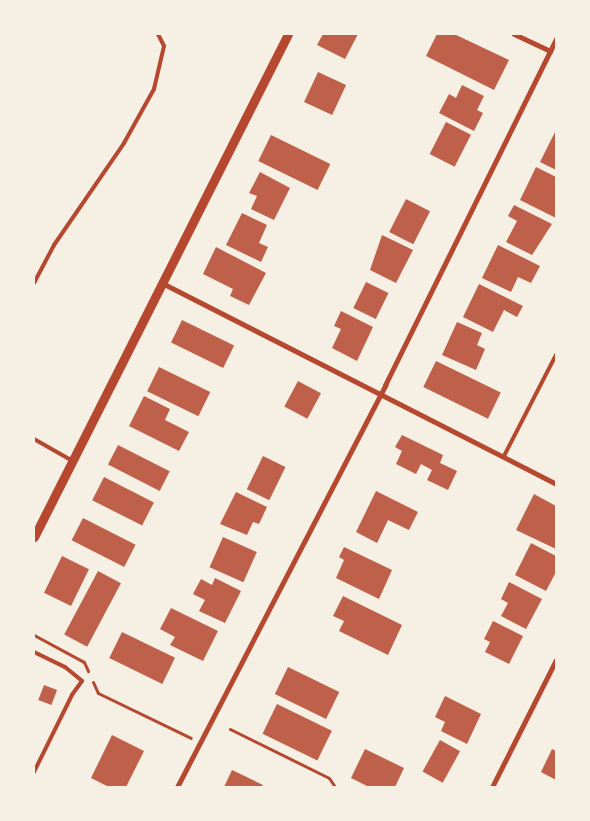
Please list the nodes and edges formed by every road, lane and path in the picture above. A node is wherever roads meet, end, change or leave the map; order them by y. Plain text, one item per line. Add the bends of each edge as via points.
1 (158, 34) edge
2 (288, 34) edge
3 (514, 34) edge
4 (556, 39) edge
5 (550, 51) junction
6 (34, 283) edge
7 (162, 283) junction
8 (556, 355) edge
9 (382, 392) junction
10 (34, 439) edge
11 (504, 456) junction
12 (72, 460) junction
13 (556, 484) edge
14 (34, 537) edge
15 (34, 635) edge
16 (34, 652) edge
17 (556, 660) edge
18 (230, 729) dead end
19 (198, 742) junction
20 (34, 772) edge
21 (177, 787) edge
22 (335, 787) edge
23 (492, 787) edge

1 - 6 lane via 164,46 154,88 124,144 54,245
2 - 7 street
3 - 5 street
4 - 5 street
5 - 9 street
7 - 9 street
7 - 12 street
8 - 11 lane
9 - 11 street
9 - 19 street
10 - 12 lane
11 - 13 street
12 - 14 street
15 - 19 path via 84,662 98,694
16 - 20 lane via 65,667 82,681
17 - 23 street
18 - 22 path via 329,778
19 - 21 street

